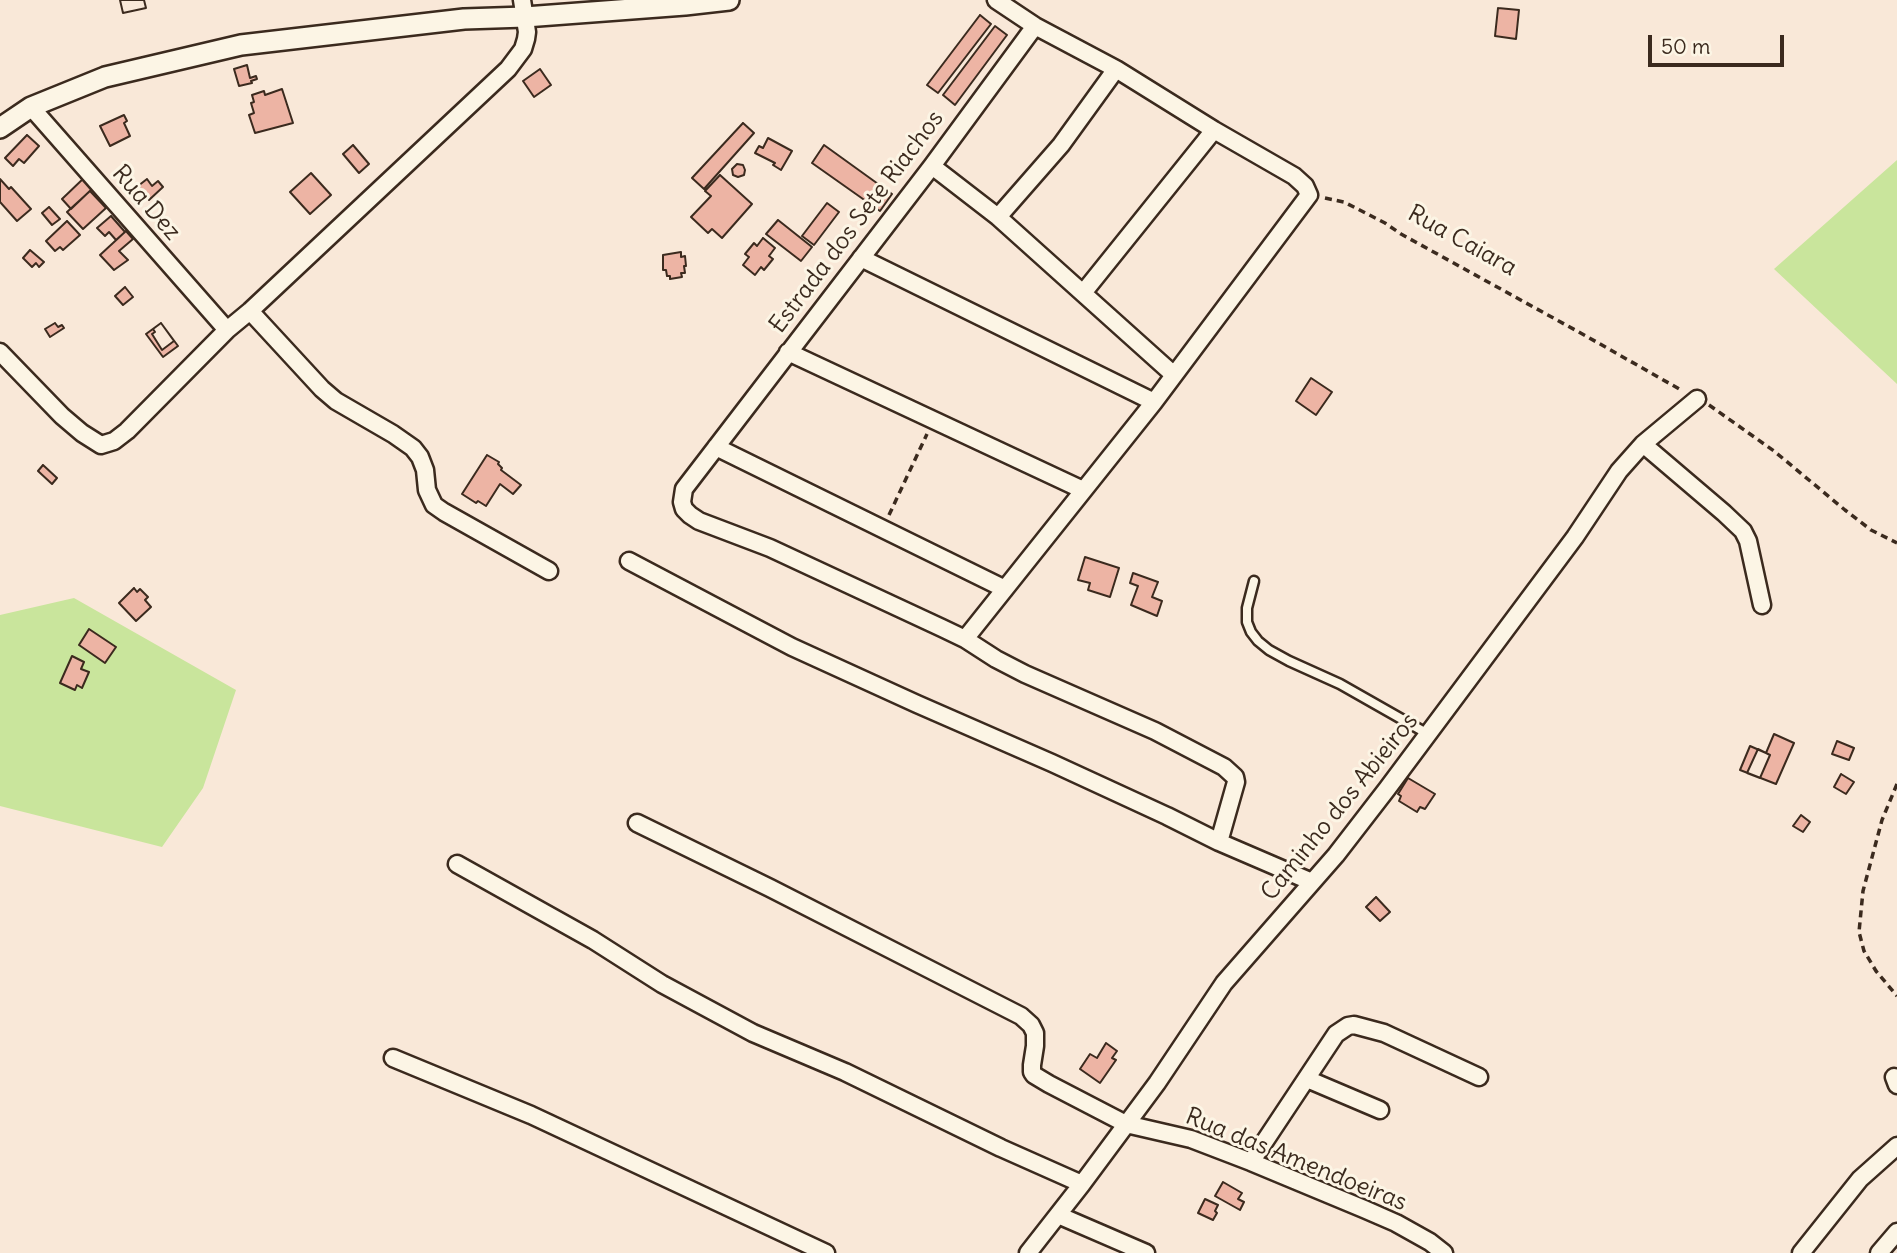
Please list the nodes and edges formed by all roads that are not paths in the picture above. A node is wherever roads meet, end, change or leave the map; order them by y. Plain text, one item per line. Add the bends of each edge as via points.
1 (729, 0) edge
2 (996, 0) edge
3 (524, 9) edge
4 (1035, 26) junction
5 (1116, 69) junction
6 (31, 107) junction
7 (0, 128) edge
8 (1214, 130) junction
9 (932, 166) junction
10 (998, 217) junction
11 (862, 258) junction
12 (1083, 293) junction
13 (250, 311) junction
14 (228, 330) junction
15 (0, 352) edge
16 (788, 352) junction
17 (1174, 375) junction
18 (1697, 399) road end
19 (1154, 402) junction
20 (1643, 444) junction
21 (716, 447) junction
22 (1083, 490) junction
23 (629, 561) dead end
24 (548, 571) dead end
25 (1254, 581) dead end
26 (1005, 589) junction
27 (1762, 605) dead end
28 (965, 639) junction
29 (1428, 734) junction
30 (637, 823) dead end
31 (1219, 842) junction
32 (457, 864) dead end
33 (1312, 882) junction
34 (393, 1058) dead end
35 (1479, 1077) dead end
36 (1307, 1079) junction
37 (1380, 1110) dead end
38 (1126, 1124) junction
39 (1897, 1146) edge
40 (1251, 1162) junction
41 (1082, 1184) junction
42 (1058, 1216) junction
43 (1897, 1232) edge
44 (826, 1253) edge
45 (1028, 1253) edge
46 (1146, 1253) edge
47 (1444, 1253) edge
48 (1801, 1253) edge
49 (1879, 1253) edge

1 - 3 street
2 - 4 street
3 - 6 street via 241,45 105,77
3 - 13 street via 526,39 508,69
4 - 5 street
4 - 9 street, Estrada dos Sete Riachos
5 - 8 street
5 - 10 street via 1061,145
6 - 7 street
6 - 14 street, Rua Dez
8 - 12 street
8 - 17 street via 1294,176 1309,195
9 - 10 street
9 - 11 street, Estrada dos Sete Riachos
10 - 12 street
11 - 16 street, Estrada dos Sete Riachos
11 - 19 street
12 - 17 street
13 - 14 street
13 - 24 street via 322,390 414,448 434,505
14 - 15 street via 127,431 107,444 92,440 72,424
16 - 21 street, Estrada dos Sete Riachos
16 - 22 street
17 - 19 street
18 - 20 street, Caminho dos Abieiros
19 - 22 street
20 - 27 street via 1743,531
20 - 29 street, Caminho dos Abieiros
21 - 26 street
21 - 28 street, Estrada dos Sete Riachos via 684,489 682,502 690,515
22 - 26 street
23 - 31 street via 792,647
25 - 29 lane via 1247,622 1258,641
26 - 28 street
28 - 31 street via 1015,669 1155,731 1231,772 1236,787
29 - 33 street, Caminho dos Abieiros
30 - 38 street, Rua das Amendoeiras via 1021,1016 1035,1033 1034,1076
31 - 33 street
32 - 41 street via 753,1033
33 - 38 street, Caminho dos Abieiros via 1224,983
34 - 44 street via 531,1115
35 - 36 street via 1384,1033 1354,1025 1336,1034
36 - 37 street
36 - 40 street
38 - 40 street, Rua das Amendoeiras via 1191,1139
38 - 41 street, Caminho dos Abieiros
39 - 48 street via 1860,1179
40 - 47 street, Rua das Amendoeiras via 1395,1223
41 - 42 street, Caminho dos Abieiros
42 - 45 street, Caminho dos Abieiros
42 - 46 street
43 - 49 street

